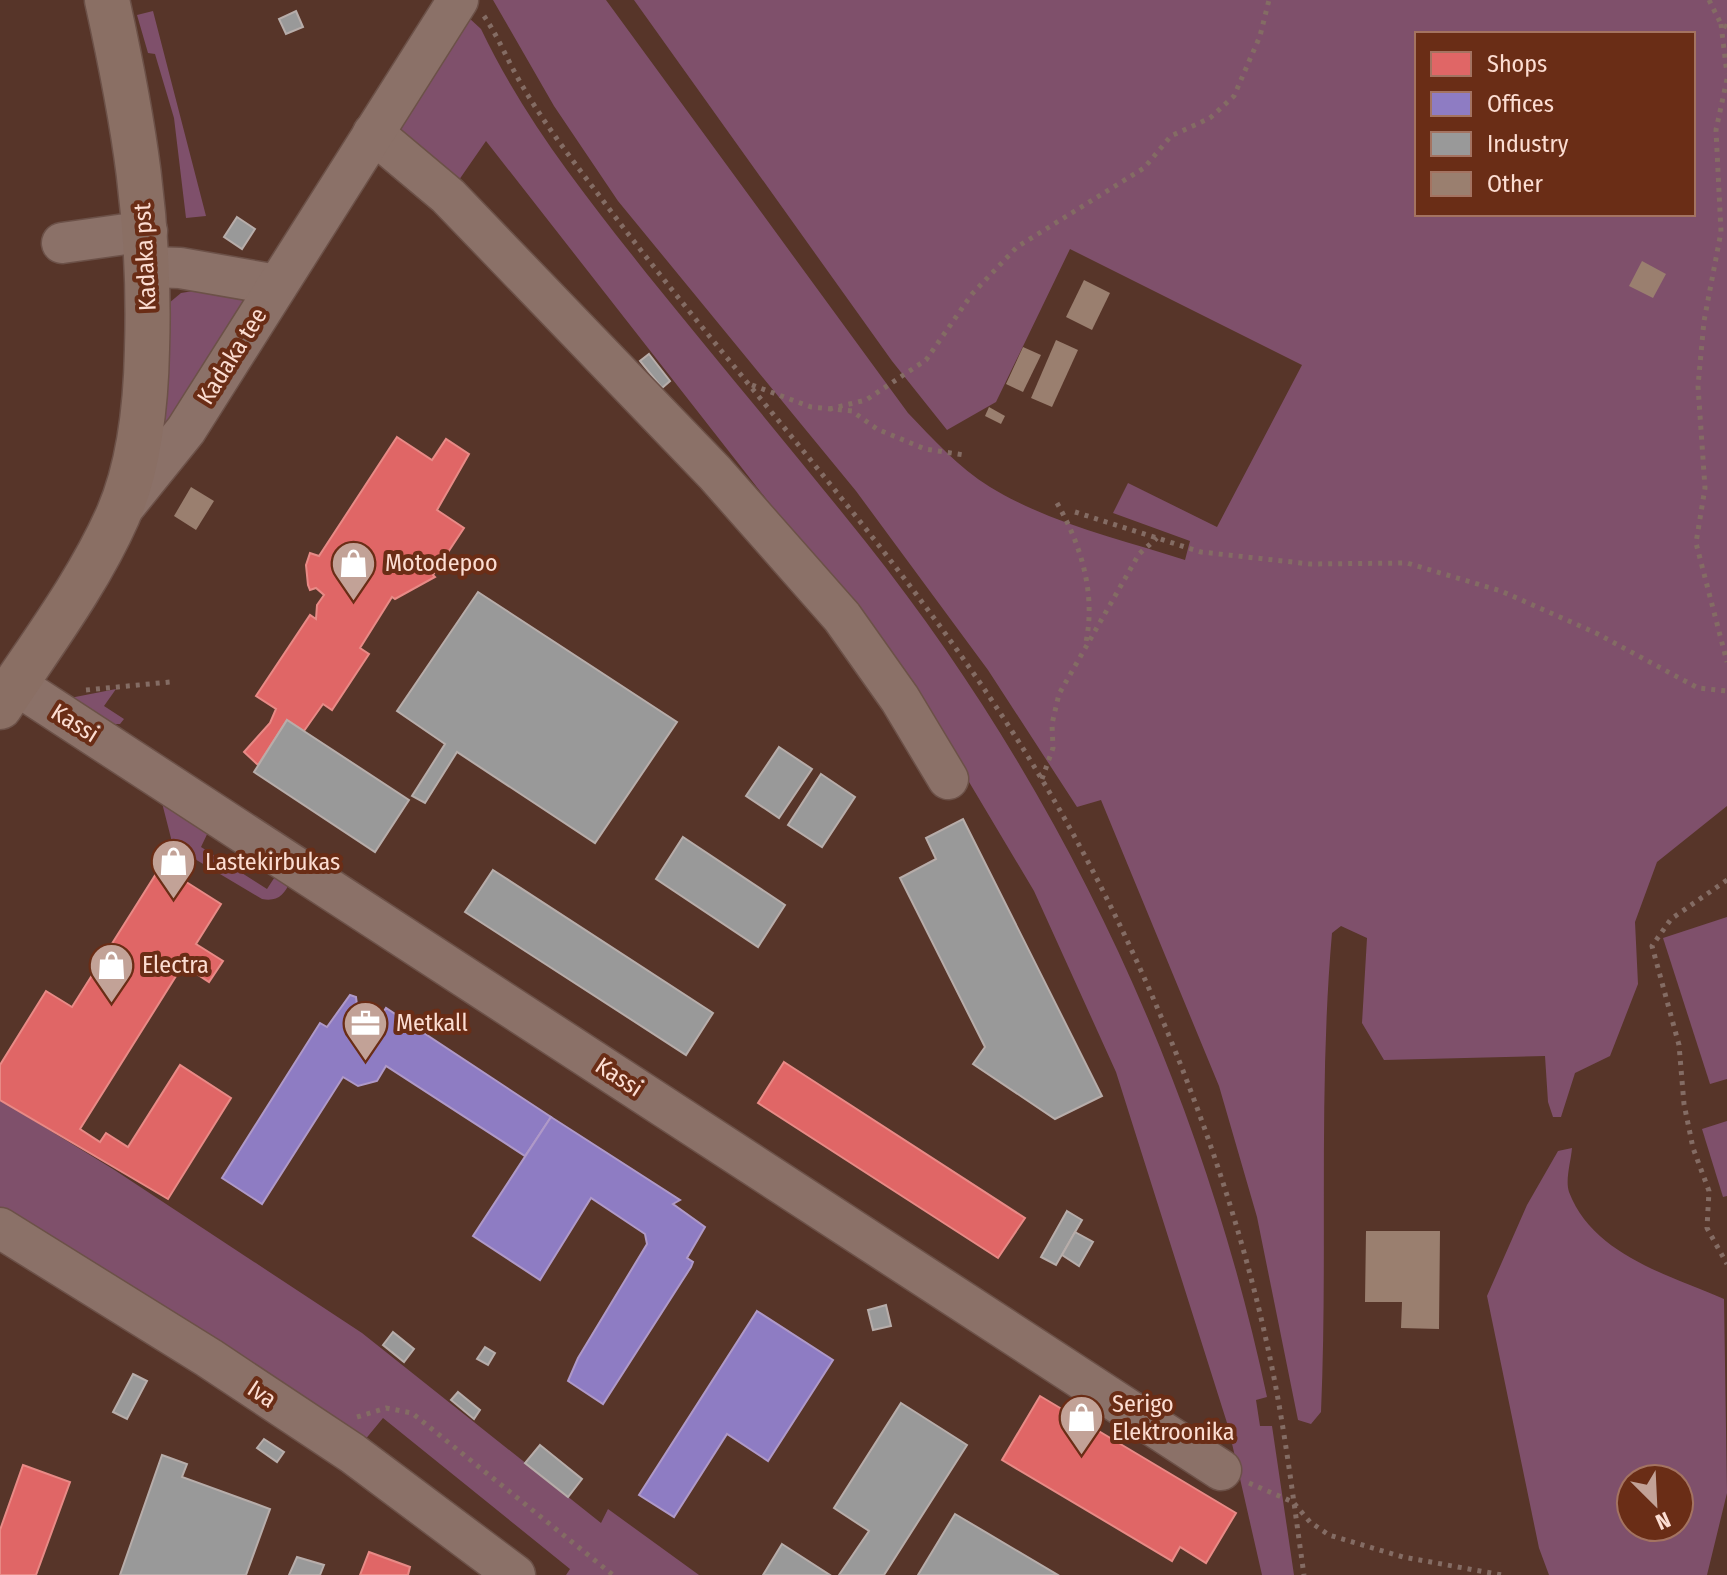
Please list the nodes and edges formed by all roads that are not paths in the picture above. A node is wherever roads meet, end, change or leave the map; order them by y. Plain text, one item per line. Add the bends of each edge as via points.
1 (107, 0) edge
2 (458, 0) edge
3 (373, 133) junction
4 (62, 243) dead end
5 (148, 249) junction
6 (277, 285) junction
7 (118, 514) junction
8 (8, 685) edge
9 (948, 779) dead end
10 (0, 1228) edge
11 (1221, 1470) road end
12 (515, 1575) edge

1 - 5 main road, Kadaka pst via 131,105
2 - 3 street, Kadaka tee
3 - 6 street, Kadaka tee
3 - 9 street via 448,196 725,484 842,617
4 - 5 street
5 - 6 street via 180,268
5 - 7 main road, Kadaka pst via 146,388 136,454
6 - 7 street, Kadaka tee via 186,430
7 - 8 main road, Kadaka tee via 76,592
8 - 11 street, Kassi
10 - 12 street, Iva via 352,1453

